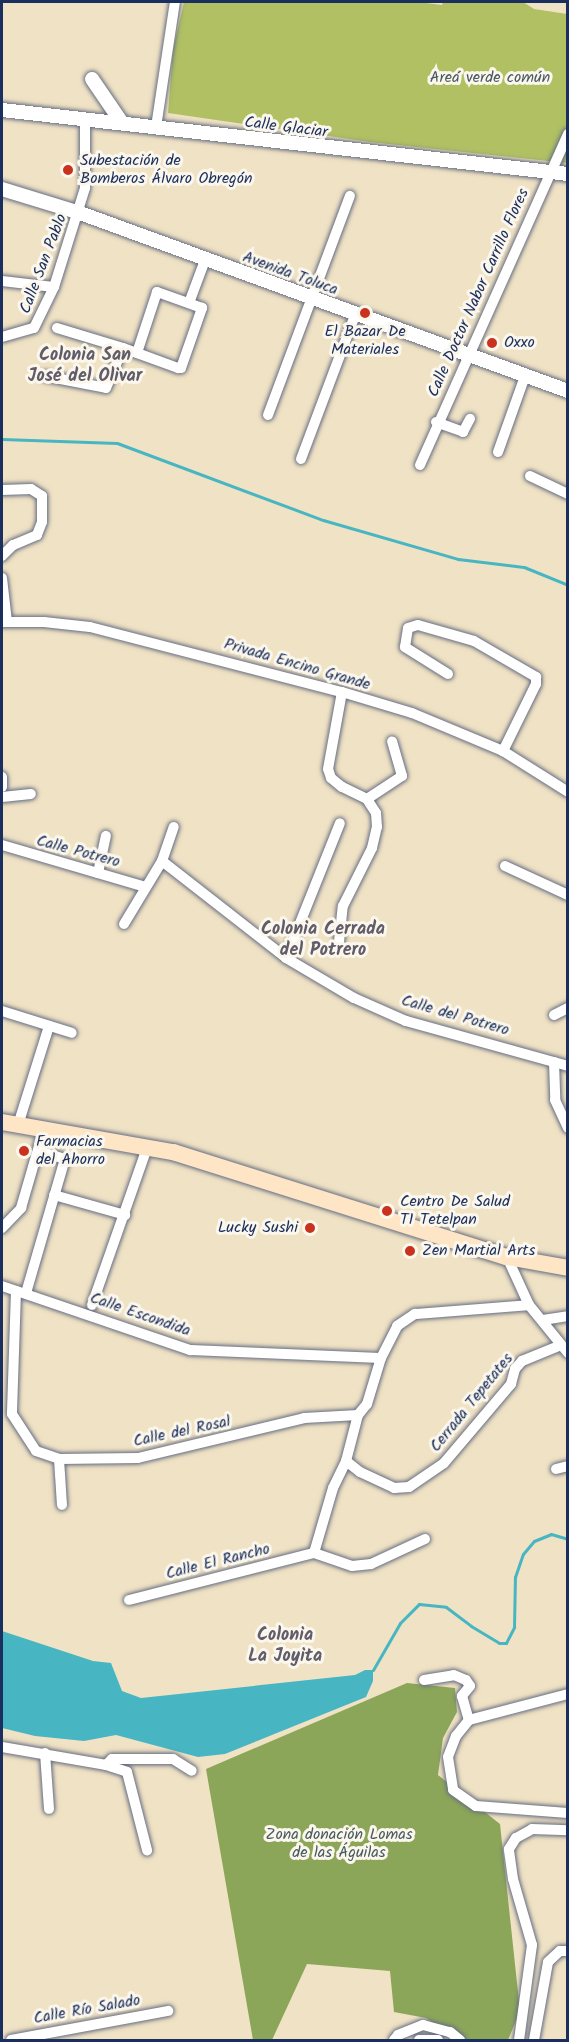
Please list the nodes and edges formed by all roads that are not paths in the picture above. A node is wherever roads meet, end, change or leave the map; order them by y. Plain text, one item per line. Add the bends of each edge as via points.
1 (175, 2) edge
2 (92, 79) dead end
3 (2, 110) edge
4 (85, 119) junction
5 (122, 123) junction
6 (156, 128) junction
7 (567, 134) edge
8 (550, 172) junction
9 (567, 174) edge
10 (2, 189) edge
11 (350, 196) dead end
12 (80, 213) junction
13 (205, 260) junction
14 (2, 281) edge
15 (54, 287) junction
16 (309, 299) junction
17 (189, 303) junction
18 (355, 315) junction
19 (57, 328) dead end
20 (2, 337) edge
21 (123, 348) junction
22 (137, 354) junction
23 (470, 356) junction
24 (45, 376) dead end
25 (525, 376) junction
26 (567, 391) edge
27 (268, 415) dead end
28 (470, 419) dead end
29 (436, 423) junction
30 (498, 452) dead end
31 (301, 459) dead end
32 (420, 465) dead end
33 (530, 476) dead end
34 (2, 490) edge
35 (567, 494) edge
36 (2, 556) edge
37 (2, 578) edge
38 (4, 622) edge
39 (448, 674) dead end
40 (342, 692) junction
41 (392, 741) dead end
42 (503, 751) junction
43 (2, 777) edge
44 (2, 787) edge
45 (567, 792) edge
46 (32, 794) dead end
47 (2, 797) edge
48 (367, 799) junction
49 (340, 823) dead end
50 (174, 826) dead end
51 (106, 836) dead end
52 (2, 845) edge
53 (162, 861) junction
54 (505, 866) dead end
55 (98, 873) junction
56 (146, 887) junction
57 (567, 895) edge
58 (124, 924) dead end
59 (339, 942) dead end
60 (286, 958) junction
61 (567, 1008) edge
62 (2, 1011) edge
63 (554, 1015) dead end
64 (49, 1026) junction
65 (72, 1033) dead end
66 (554, 1062) junction
67 (567, 1066) edge
68 (7, 1125) edge
69 (567, 1128) edge
70 (44, 1129) junction
71 (147, 1148) junction
72 (38, 1151) junction
73 (54, 1196) junction
74 (125, 1215) junction
75 (2, 1228) edge
76 (507, 1257) junction
77 (567, 1268) edge
78 (2, 1286) edge
79 (21, 1292) junction
80 (92, 1305) dead end
81 (529, 1305) junction
82 (567, 1316) edge
83 (543, 1320) junction
84 (564, 1349) edge
85 (381, 1358) junction
86 (358, 1414) junction
87 (59, 1459) junction
88 (346, 1461) junction
89 (567, 1466) edge
90 (556, 1469) dead end
91 (62, 1505) dead end
92 (425, 1539) dead end
93 (314, 1553) junction
94 (129, 1600) dead end
95 (424, 1680) dead end
96 (567, 1694) edge
97 (469, 1720) junction
98 (2, 1746) edge
99 (45, 1753) junction
100 (106, 1765) junction
101 (192, 1772) dead end
102 (50, 1809) dead end
103 (567, 1813) edge
104 (567, 1830) edge
105 (147, 1850) dead end
106 (567, 1951) edge
107 (168, 2011) dead end
108 (11, 2040) edge
109 (394, 2040) edge
110 (419, 2040) edge
111 (438, 2040) edge
112 (460, 2040) edge
113 (519, 2040) edge
114 (534, 2040) edge

1 - 6 street
2 - 5 street
3 - 4 street, Calle Glaciar
4 - 5 street, Calle Glaciar
4 - 12 street, Calle San Pablo via 86,188
5 - 6 street, Calle Glaciar
6 - 8 street, Calle Glaciar
7 - 8 street, Calle Doctor Nabor Carrillo Flores
8 - 9 street, Calle Glaciar
8 - 23 street, Calle Doctor Nabor Carrillo Flores
10 - 12 street, Avenida Toluca
11 - 16 street
12 - 13 street, Avenida Toluca
12 - 15 street, Calle San Pablo
13 - 16 street, Avenida Toluca
13 - 17 street
14 - 15 street
15 - 20 street, Calle San Pablo via 34,328
16 - 18 street, Avenida Toluca
16 - 27 street
17 - 22 street via 157,292
17 - 22 street via 203,312 184,366 178,368
18 - 23 street, Avenida Toluca
18 - 31 street
19 - 21 street
21 - 22 street
21 - 24 street via 106,388
23 - 25 street, Avenida Toluca
23 - 29 street, Calle Doctor Nabor Carrillo Flores
25 - 26 street, Avenida Toluca
25 - 30 street
28 - 29 street via 465,432
29 - 32 street, Calle Doctor Nabor Carrillo Flores
33 - 35 street
34 - 36 street via 31,489 42,496 42,522 37,535 13,545
37 - 38 street
38 - 40 street, Privada Encino Grande via 90,627
39 - 42 street via 405,647 408,628 418,625 474,641 536,677
40 - 42 street, Privada Encino Grande via 412,714
40 - 48 street via 328,769 331,778 342,787
41 - 48 street via 402,776
42 - 45 street, Privada Encino Grande
43 - 44 street
46 - 47 street
48 - 59 street via 376,813 377,827 372,848 343,906
49 - 60 street
50 - 53 street
51 - 55 street
52 - 55 street, Calle Potrero
53 - 56 street
53 - 60 street, Calle del Potrero
54 - 57 street
55 - 56 street, Calle Potrero
56 - 58 street
60 - 66 street, Calle del Potrero via 354,998 406,1021
61 - 63 street
62 - 64 street
64 - 65 street
64 - 68 street
66 - 67 street, Calle del Potrero
66 - 69 street via 555,1100
68 - 70 main road
70 - 71 main road
70 - 72 street
71 - 74 street
71 - 76 main road via 184,1155
72 - 73 street, Calle del Rosal via 65,1159
72 - 75 street via 21,1208
73 - 74 street
73 - 79 street, Calle del Rosal
74 - 80 street
76 - 77 main road
76 - 81 street
78 - 79 street, Calle Escondida
79 - 85 street, Calle Escondida via 190,1350
79 - 87 street, Calle del Rosal via 12,1414 36,1451
81 - 83 street
81 - 85 street via 415,1314 397,1326
82 - 83 street
83 - 84 street
84 - 88 street, Cerrada Tepetates via 522,1361 511,1384 444,1463 409,1487 394,1488
85 - 86 street via 367,1404
86 - 87 street, Calle del Rosal via 304,1418 138,1458
86 - 88 street
87 - 91 street
88 - 93 street via 333,1488
89 - 90 street
92 - 93 street via 370,1564 352,1566
93 - 94 street, Calle El Rancho
95 - 97 street via 454,1675 466,1680 470,1686 462,1696
96 - 97 street
97 - 103 street via 456,1736 448,1757 453,1790 462,1799 491,1810
98 - 99 street
99 - 100 street
99 - 102 street
100 - 101 street via 112,1759 173,1759
100 - 105 street via 127,1772
104 - 113 street via 532,1828 516,1838 508,1849 532,1945
106 - 114 street via 548,1962
107 - 108 street, Calle Río Salado
109 - 112 street via 398,2034 423,2025 450,2032
110 - 111 street

